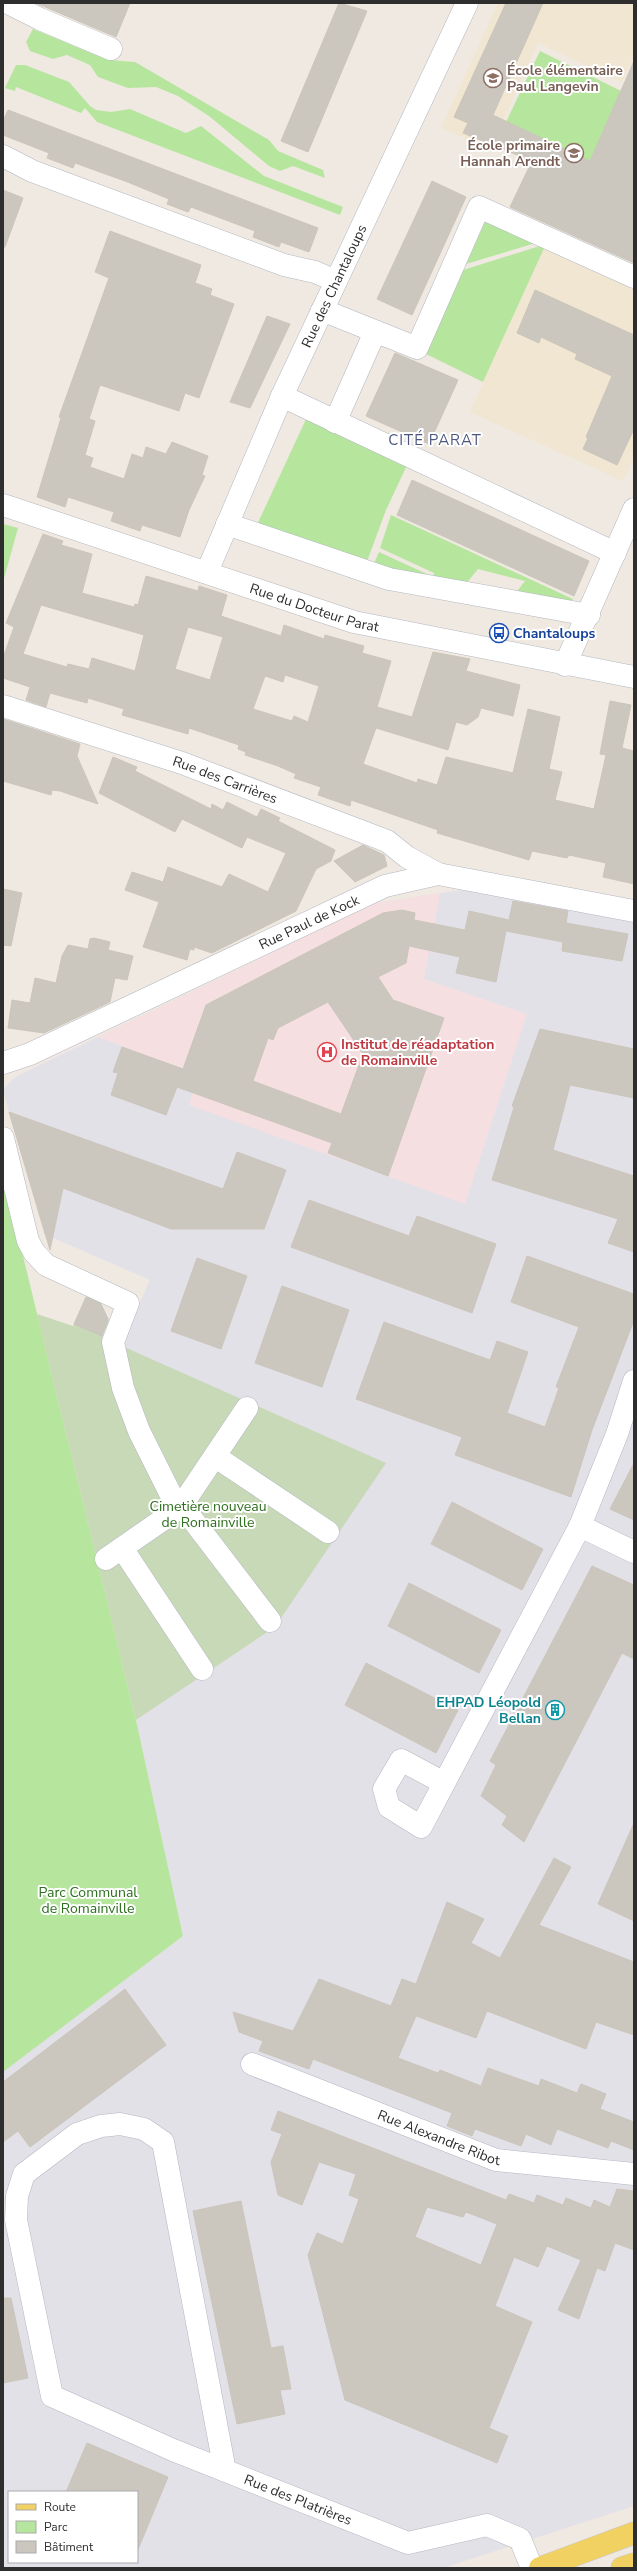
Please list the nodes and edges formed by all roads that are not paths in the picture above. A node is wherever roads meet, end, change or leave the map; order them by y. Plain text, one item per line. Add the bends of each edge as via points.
1 (8, 3) edge
2 (467, 3) edge
3 (110, 49) dead end
4 (3, 156) edge
5 (634, 277) edge
6 (336, 281) junction
7 (322, 310) junction
8 (375, 332) junction
9 (282, 396) junction
10 (335, 422) junction
11 (3, 505) edge
12 (634, 509) edge
13 (227, 524) junction
14 (615, 553) junction
15 (207, 572) junction
16 (589, 615) junction
17 (566, 665) junction
18 (634, 677) edge
19 (3, 706) edge
20 (438, 874) junction
21 (634, 911) edge
22 (3, 1063) edge
23 (3, 1138) edge
24 (634, 1381) edge
25 (248, 1408) dead end
26 (216, 1457) junction
27 (180, 1506) junction
28 (580, 1526) junction
29 (328, 1532) dead end
30 (634, 1552) edge
31 (270, 1621) dead end
32 (202, 1669) dead end
33 (444, 1783) dead end
34 (252, 2064) dead end
35 (634, 2174) edge
36 (225, 2471) junction
37 (634, 2532) edge
38 (634, 2564) edge
39 (532, 2568) edge
40 (540, 2568) edge
41 (622, 2568) edge

1 - 3 street via 40,20
2 - 6 street, Rue des Chantaloups
4 - 6 street via 40,174 284,265 315,272
5 - 8 street via 479,208 417,348
6 - 7 street, Rue des Chantaloups
7 - 8 street
7 - 9 street, Rue des Chantaloups
8 - 10 street
9 - 10 street
9 - 13 street, Rue des Chantaloups
10 - 14 street
11 - 15 street, Rue du Docteur Parat
12 - 14 street
13 - 15 street, Rue des Chantaloups
13 - 16 street via 388,579
14 - 16 street
15 - 17 street, Rue du Docteur Parat via 354,622
16 - 17 street
17 - 18 street, Rue du Docteur Parat
19 - 20 street, Rue des Carrières via 182,763 387,841 407,857
20 - 21 street, Rue Paul de Kock
20 - 22 street, Rue Paul de Kock via 385,886 30,1054
23 - 27 street via 28,1241 37,1258 46,1265 128,1302 113,1342 122,1382 139,1431
24 - 28 street via 617,1434
25 - 26 street
26 - 27 street
26 - 29 street
27 - 31 street
27 - 32 street via 114,1554
28 - 30 street
28 - 33 street
34 - 35 street, Rue Alexandre Ribot via 496,2160
36 - 36 street, Rue des Platrières via 52,2396 16,2220 17,2196 24,2174 77,2134 100,2126 120,2124 144,2128 163,2142
36 - 39 street, Rue des Platrières via 408,2543 487,2525 520,2539
37 - 40 main road
38 - 41 main road

